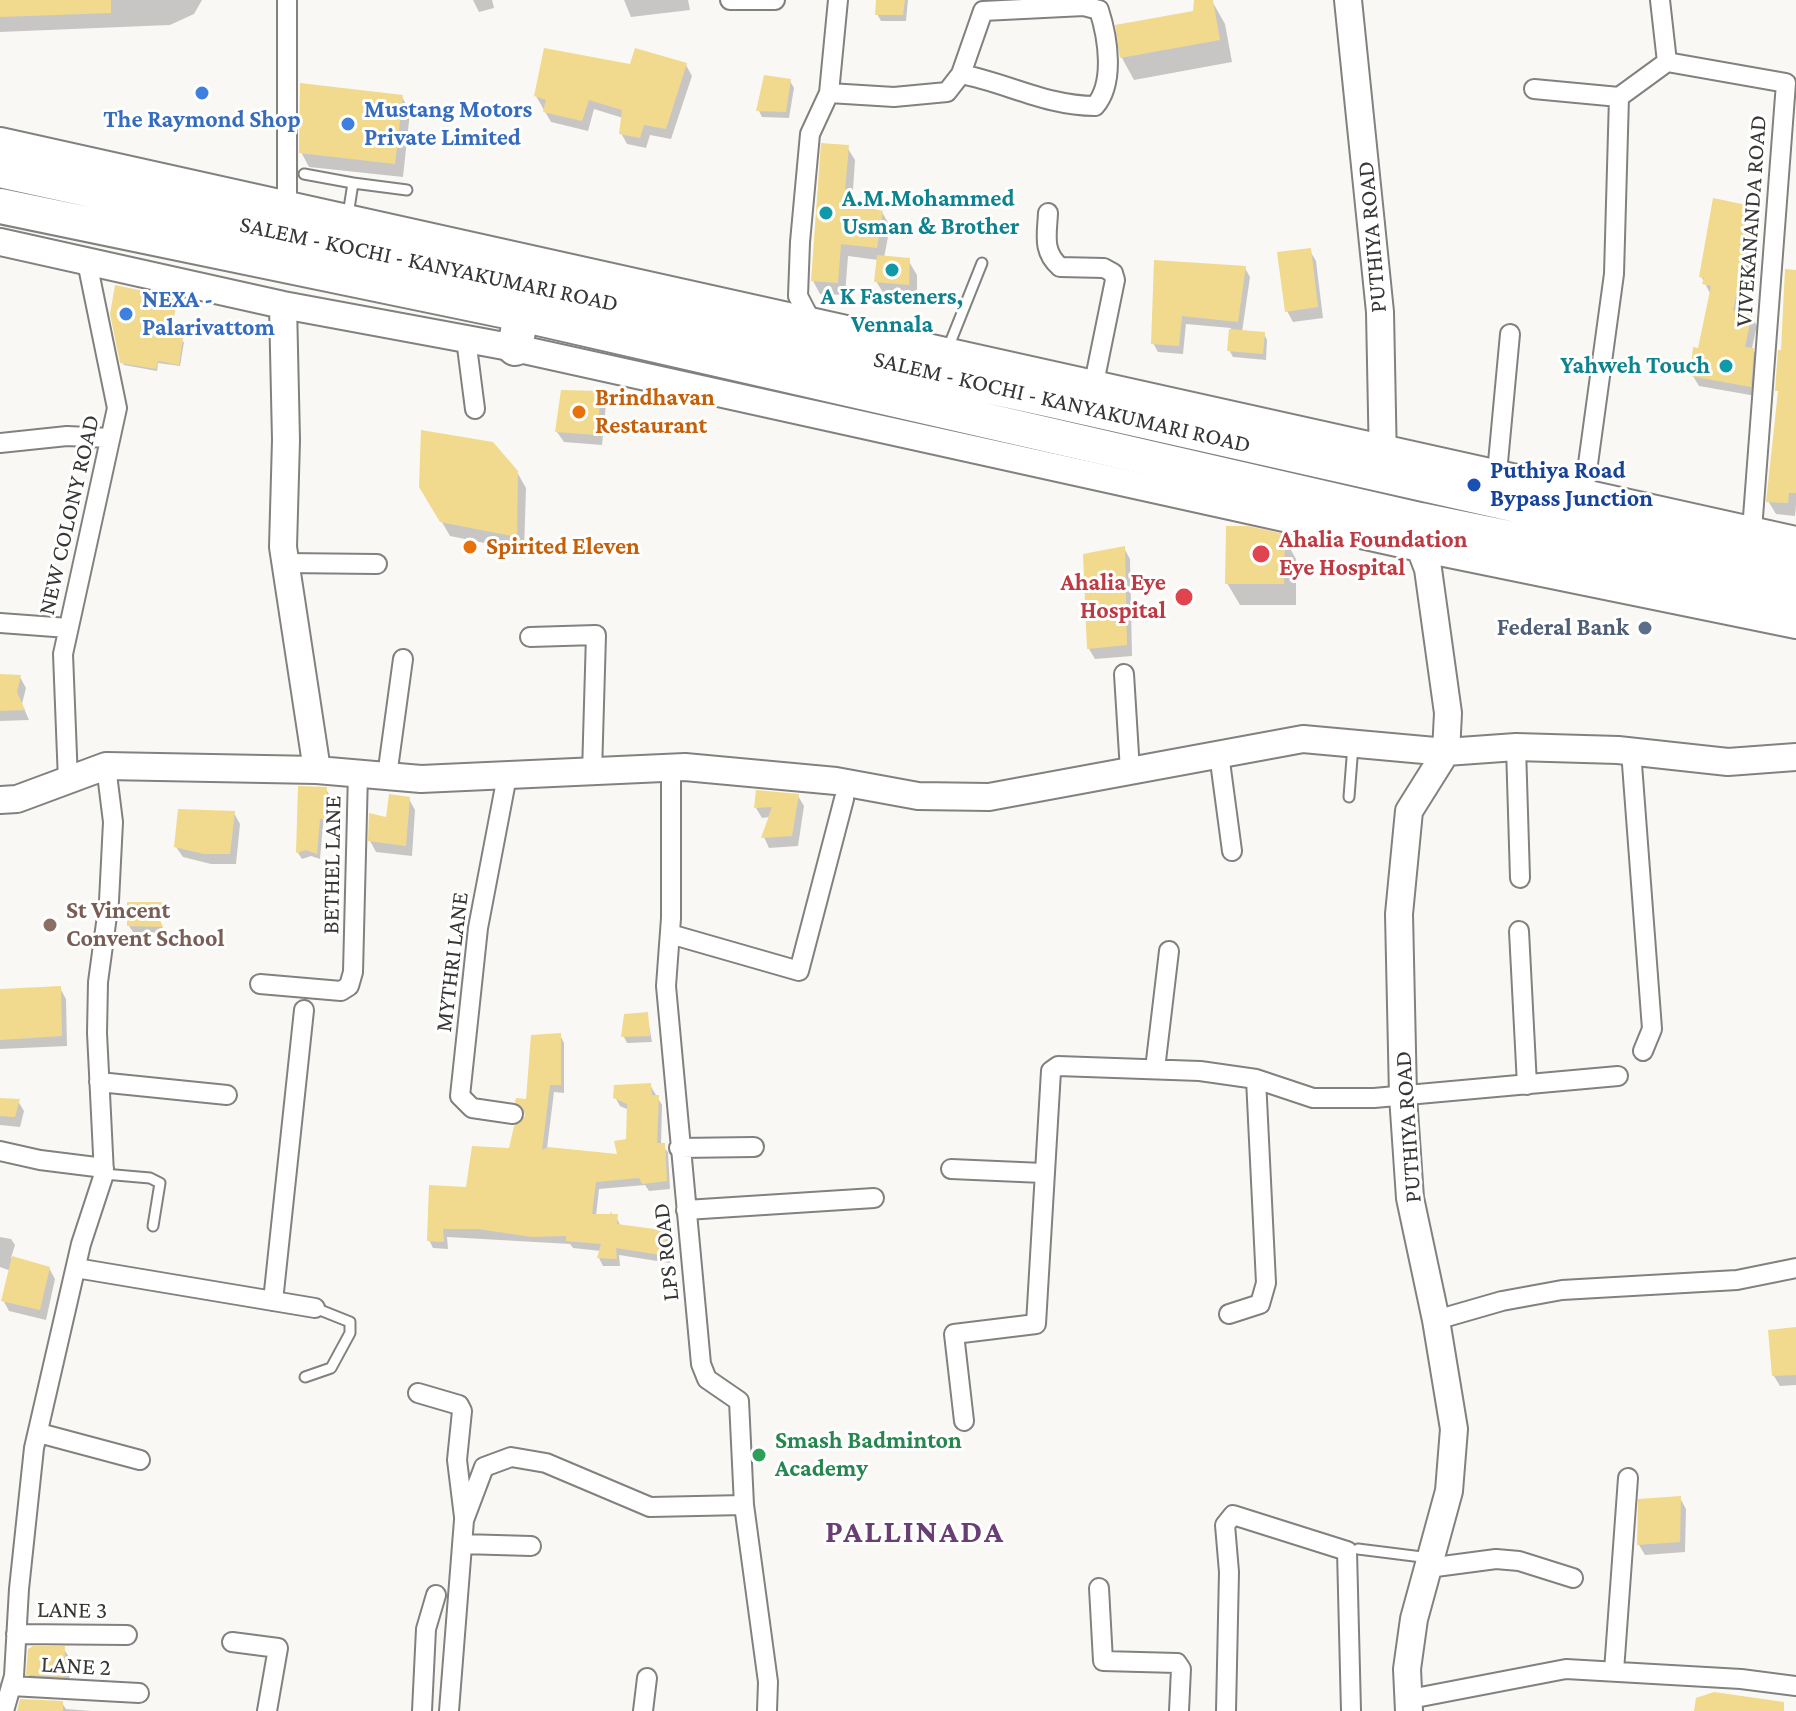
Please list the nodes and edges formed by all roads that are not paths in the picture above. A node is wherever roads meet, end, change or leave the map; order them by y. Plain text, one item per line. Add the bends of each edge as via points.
1 (287, 0) edge
2 (730, 0) edge
3 (775, 0) edge
4 (838, 0) edge
5 (1348, 0) edge
6 (1660, 0) edge
7 (1667, 62) junction
8 (961, 74) junction
9 (1534, 89) dead end
10 (829, 93) junction
11 (1619, 97) junction
12 (0, 141) edge
13 (0, 170) edge
14 (304, 174) dead end
15 (353, 183) junction
16 (407, 190) dead end
17 (287, 205) junction
18 (0, 206) edge
19 (1048, 213) dead end
20 (348, 218) junction
21 (0, 242) edge
22 (87, 262) junction
23 (982, 263) dead end
24 (283, 305) junction
25 (521, 314) junction
26 (811, 321) junction
27 (1510, 334) dead end
28 (466, 339) junction
29 (726, 345) junction
30 (515, 348) junction
31 (947, 351) junction
32 (1094, 383) junction
33 (475, 409) dead end
34 (110, 438) junction
35 (0, 443) edge
36 (1384, 461) junction
37 (1497, 473) junction
38 (1584, 493) junction
39 (1366, 521) junction
40 (1752, 530) junction
41 (1796, 540) edge
42 (1420, 548) junction
43 (285, 563) junction
44 (1796, 563) edge
45 (377, 564) dead end
46 (1796, 597) edge
47 (0, 623) edge
48 (1796, 625) edge
49 (68, 628) junction
50 (530, 637) dead end
51 (403, 659) dead end
52 (1124, 674) dead end
53 (1353, 744) junction
54 (1516, 747) junction
55 (1631, 751) junction
56 (1446, 752) junction
57 (1219, 754) junction
58 (1796, 757) edge
59 (106, 766) junction
60 (671, 768) junction
61 (317, 770) junction
62 (1130, 771) junction
63 (358, 773) junction
64 (592, 773) junction
65 (387, 776) junction
66 (507, 776) junction
67 (68, 781) junction
68 (1349, 797) dead end
69 (844, 799) dead end
70 (0, 800) edge
71 (1232, 851) dead end
72 (1520, 878) dead end
73 (1519, 931) dead end
74 (670, 934) junction
75 (1169, 951) dead end
76 (260, 984) dead end
77 (304, 1010) dead end
78 (1643, 1051) dead end
79 (1155, 1069) junction
80 (1618, 1076) dead end
81 (1256, 1079) junction
82 (99, 1082) junction
83 (1527, 1085) junction
84 (227, 1095) dead end
85 (1403, 1096) junction
86 (513, 1114) dead end
87 (754, 1147) dead end
88 (679, 1148) junction
89 (0, 1151) edge
90 (951, 1169) dead end
91 (104, 1171) junction
92 (1043, 1173) junction
93 (874, 1198) dead end
94 (686, 1210) junction
95 (153, 1226) dead end
96 (76, 1268) junction
97 (1796, 1268) edge
98 (273, 1301) junction
99 (315, 1308) joint
100 (1229, 1314) dead end
101 (1436, 1320) junction
102 (305, 1377) dead end
103 (418, 1393) dead end
104 (964, 1421) dead end
105 (39, 1433) junction
106 (140, 1460) dead end
107 (1628, 1478) dead end
108 (744, 1505) junction
109 (464, 1520) junction
110 (462, 1544) junction
111 (531, 1546) dead end
112 (1358, 1549) dead end
113 (1430, 1563) junction
114 (1573, 1578) dead end
115 (1099, 1588) dead end
116 (436, 1595) dead end
117 (16, 1634) junction
118 (127, 1635) dead end
119 (232, 1642) dead end
120 (7, 1656) edge
121 (1614, 1671) junction
122 (647, 1678) dead end
123 (11, 1686) junction
124 (1796, 1686) edge
125 (139, 1693) dead end
126 (1410, 1705) edge
127 (4, 1711) edge
128 (267, 1711) edge
129 (422, 1711) edge
130 (449, 1711) edge
131 (643, 1711) edge
132 (767, 1711) edge
133 (1179, 1711) edge
134 (1226, 1711) edge
135 (1351, 1711) edge

1 - 17 street
2 - 3 street
4 - 10 street
5 - 36 street, PUTHIYA ROAD via 1380,312
6 - 7 street
7 - 11 street
7 - 40 street, VIVEKANANDA ROAD via 1786,83
8 - 8 street via 983,11 1084,6 1099,10 1107,80 1095,106 1042,100
8 - 10 street via 947,92
9 - 11 street
10 - 26 street via 810,134 800,242 798,296
11 - 38 street via 1614,274
12 - 17 street
13 - 29 highway, SALEM - KOCHI - KANYAKUMARI ROAD
14 - 15 lane
15 - 16 lane
15 - 20 lane
17 - 20 street
18 - 25 highway, SALEM - KOCHI - KANYAKUMARI ROAD
19 - 32 street via 1046,249 1060,267 1104,268 1115,280
20 - 26 street
21 - 22 street
22 - 24 street
22 - 34 street, NEW COLONY ROAD via 117,408
23 - 31 lane
24 - 28 street
24 - 43 street
25 - 29 highway, SALEM - KOCHI - KANYAKUMARI ROAD
25 - 30 highway
26 - 31 street
27 - 37 street
28 - 30 street
28 - 33 street
29 - 36 highway, SALEM - KOCHI - KANYAKUMARI ROAD
29 - 39 highway, SALEM - KOCHI - KANYAKUMARI ROAD
30 - 39 street
31 - 32 street
32 - 36 street
34 - 35 street
34 - 49 street, NEW COLONY ROAD
36 - 37 street
36 - 44 highway, SALEM - KOCHI - KANYAKUMARI ROAD via 1565,516
37 - 38 street
38 - 40 street
39 - 42 street
39 - 46 highway, SALEM - KOCHI - KANYAKUMARI ROAD via 1420,520
40 - 41 street
42 - 48 street
42 - 56 street, PUTHIYA ROAD via 1428,569 1448,713
43 - 45 street
43 - 61 street
47 - 49 street
49 - 67 street, NEW COLONY ROAD via 63,654
50 - 64 street via 596,635
51 - 65 street
52 - 62 street
53 - 56 street
53 - 57 street via 1303,739
53 - 68 lane
54 - 55 street
54 - 56 street
54 - 72 street
55 - 58 street via 1728,762
55 - 78 street via 1652,1029
56 - 85 street, PUTHIYA ROAD via 1409,811 1399,914
57 - 62 street
57 - 71 street
59 - 61 street
59 - 67 street
59 - 82 street via 113,822 98,982
60 - 62 street via 836,781 918,796 989,797
60 - 64 street
60 - 74 street, LPS ROAD
61 - 63 street
63 - 65 street
63 - 76 street, BETHEL LANE via 349,986 341,991
64 - 66 street
65 - 66 street
66 - 86 street, MYTHRI LANE via 478,928 460,1096 472,1108
67 - 70 street
69 - 74 street via 799,971
73 - 83 street
74 - 88 street, LPS ROAD via 666,986
75 - 79 street
77 - 98 street
79 - 81 street
79 - 92 street via 1058,1066 1051,1071
80 - 83 street
81 - 85 street via 1313,1098
81 - 100 street via 1266,1283 1260,1304
82 - 84 street
82 - 91 street
83 - 85 street
85 - 101 street, PUTHIYA ROAD via 1410,1198
87 - 88 street
88 - 94 street, LPS ROAD
89 - 91 street
90 - 92 street
91 - 95 lane via 160,1183
91 - 96 street
92 - 104 street via 1036,1324 954,1334
93 - 94 street
94 - 108 street, LPS ROAD via 701,1364 707,1379 739,1401
96 - 98 street
96 - 105 street
97 - 101 street via 1737,1280 1562,1290
98 - 99 street
99 - 102 lane via 350,1322 350,1333 331,1368
101 - 113 street, PUTHIYA ROAD via 1454,1429 1449,1491
103 - 109 street via 459,1405 462,1411 457,1460
105 - 106 street
105 - 117 street via 25,1517
107 - 121 street
108 - 109 street via 650,1507 546,1463 511,1457 484,1467
108 - 132 street, LPS ROAD via 768,1682
109 - 110 street
110 - 111 street
110 - 130 street
112 - 113 lane
113 - 114 street via 1519,1561
113 - 126 street, PUTHIYA ROAD via 1414,1619 1407,1669
115 - 133 street via 1103,1661 1177,1663
116 - 129 street via 426,1629
117 - 118 street, LANE 3
117 - 120 street
119 - 128 street via 278,1648
120 - 123 street
121 - 124 street
121 - 126 street via 1566,1669
122 - 131 street
123 - 125 street, LANE 2
123 - 127 street
134 - 135 street via 1225,1525 1233,1515 1347,1551

